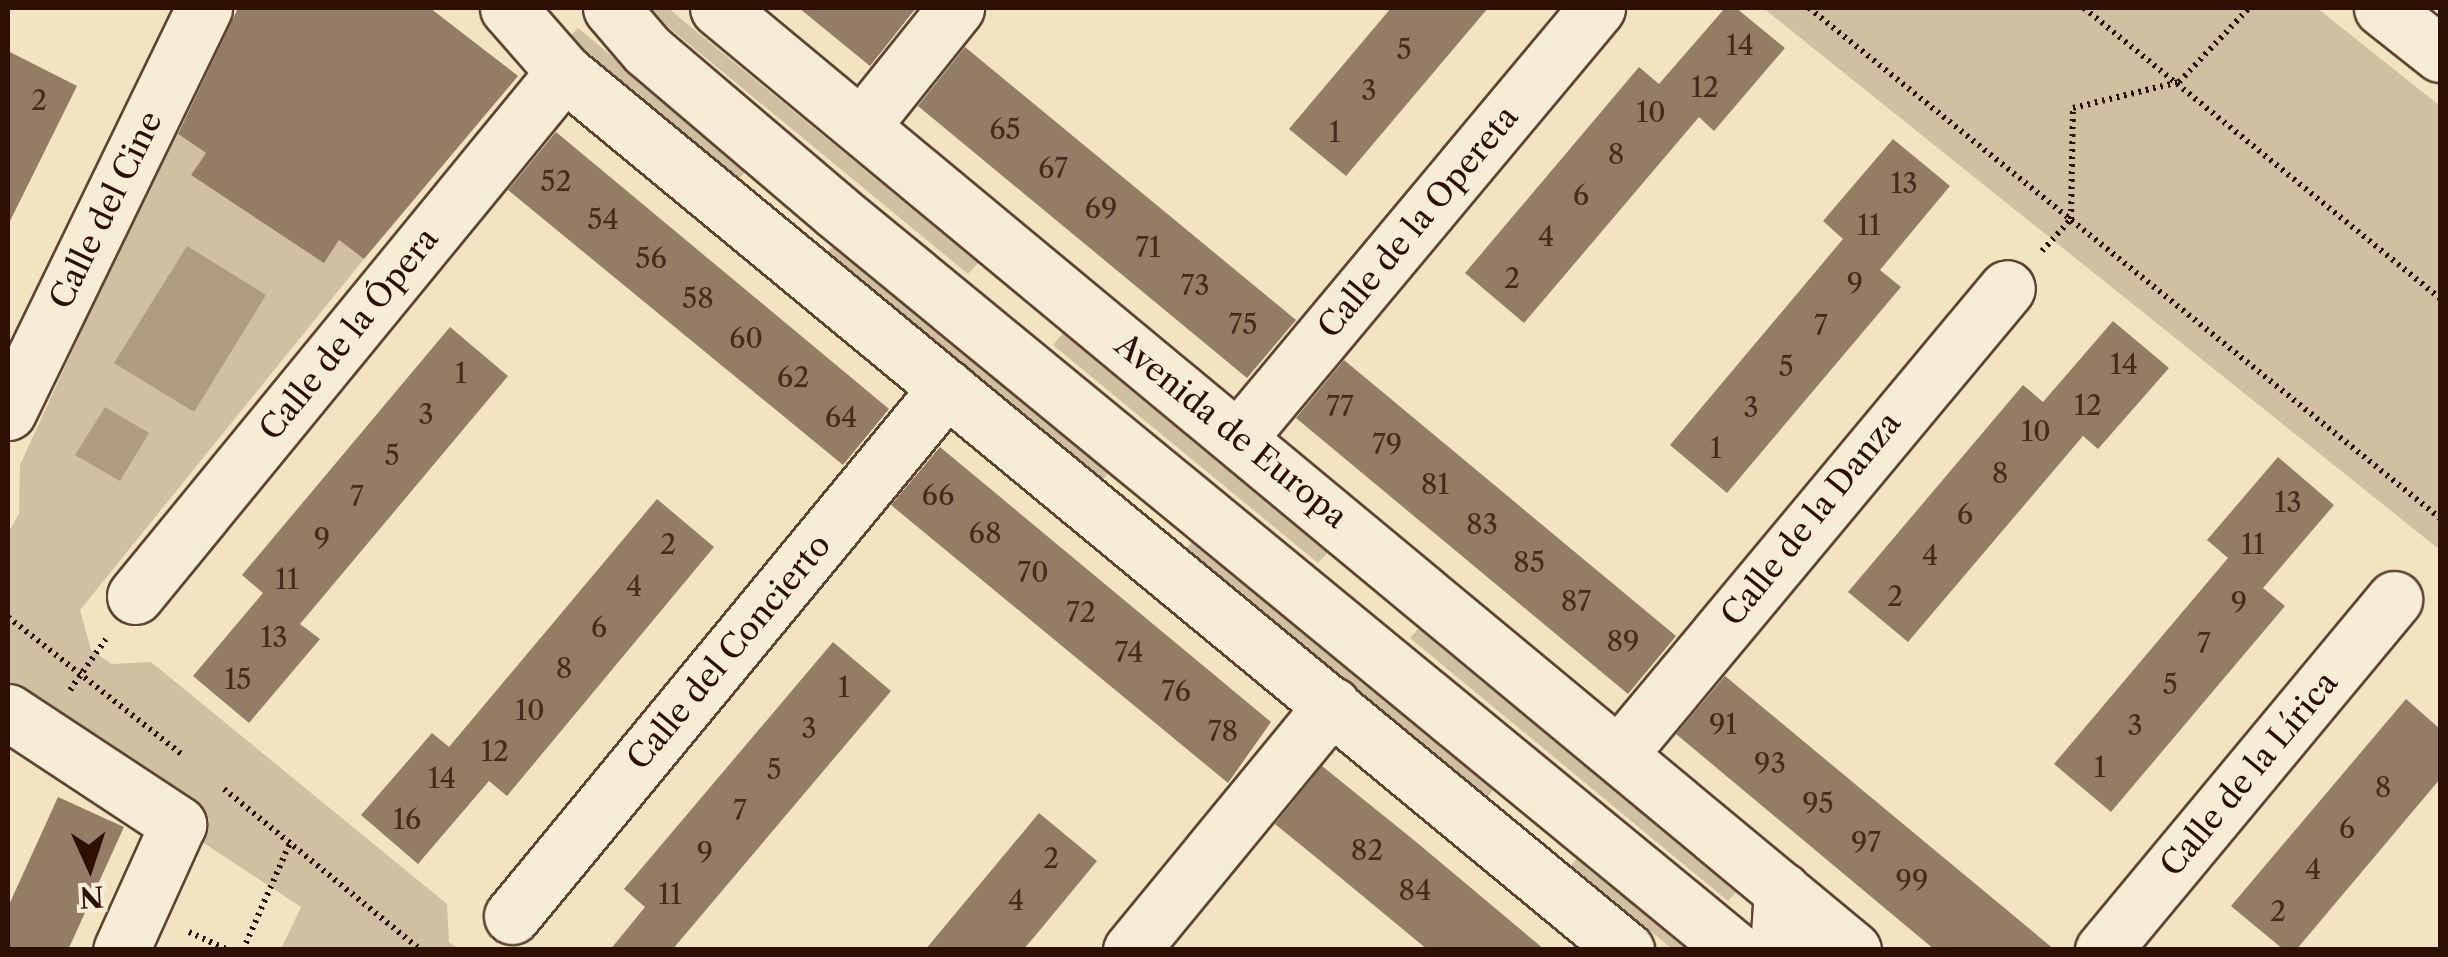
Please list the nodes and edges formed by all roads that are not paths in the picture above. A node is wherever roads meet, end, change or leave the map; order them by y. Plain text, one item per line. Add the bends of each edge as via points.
1 (204, 8) edge
2 (508, 8) edge
3 (578, 8) edge
4 (612, 8) edge
5 (718, 8) edge
6 (956, 8) edge
7 (1597, 8) edge
8 (2382, 8) edge
9 (647, 50) junction
10 (2440, 54) edge
11 (564, 72) junction
12 (863, 124) junction
13 (836, 211) junction
14 (744, 217) junction
15 (1006, 248) junction
16 (2007, 288) road end
17 (1006, 351) junction
18 (947, 388) junction
19 (8, 412) edge
20 (1239, 437) junction
21 (1129, 455) junction
22 (1144, 550) junction
23 (134, 596) dead end
24 (2394, 599) dead end
25 (1320, 605) junction
26 (1455, 614) junction
27 (1332, 704) junction
28 (8, 712) edge
29 (1618, 754) junction
30 (1491, 831) junction
31 (1594, 832) junction
32 (1782, 890) junction
33 (512, 916) dead end
34 (121, 950) edge
35 (1131, 950) edge
36 (1626, 950) edge
37 (1735, 950) edge
38 (1778, 950) edge
39 (1853, 950) edge
40 (2103, 950) edge

1 - 19 street, Calle del Cine
2 - 11 street
3 - 9 street
4 - 9 street
5 - 12 street, Avenida de Europa
6 - 12 street
7 - 20 street, Calle de la Opereta
8 - 10 street
9 - 13 street
11 - 14 street
11 - 23 street, Calle de la Ópera
12 - 15 street, Avenida de Europa
13 - 14 street
13 - 17 street
14 - 18 street
15 - 17 street
15 - 20 street, Avenida de Europa
16 - 29 street, Calle de la Danza
17 - 21 street
18 - 22 street
18 - 33 street, Calle del Concierto
20 - 26 street, Avenida de Europa
21 - 22 street
21 - 25 street
22 - 27 street
24 - 40 street, Calle de la Lírica
25 - 26 street
25 - 31 street
26 - 29 street, Avenida de Europa
27 - 30 street
27 - 35 street
28 - 34 street via 178,824
29 - 32 street, Avenida de Europa
30 - 31 street
30 - 36 street
31 - 37 street
32 - 38 street
32 - 39 street, Avenida de Europa

